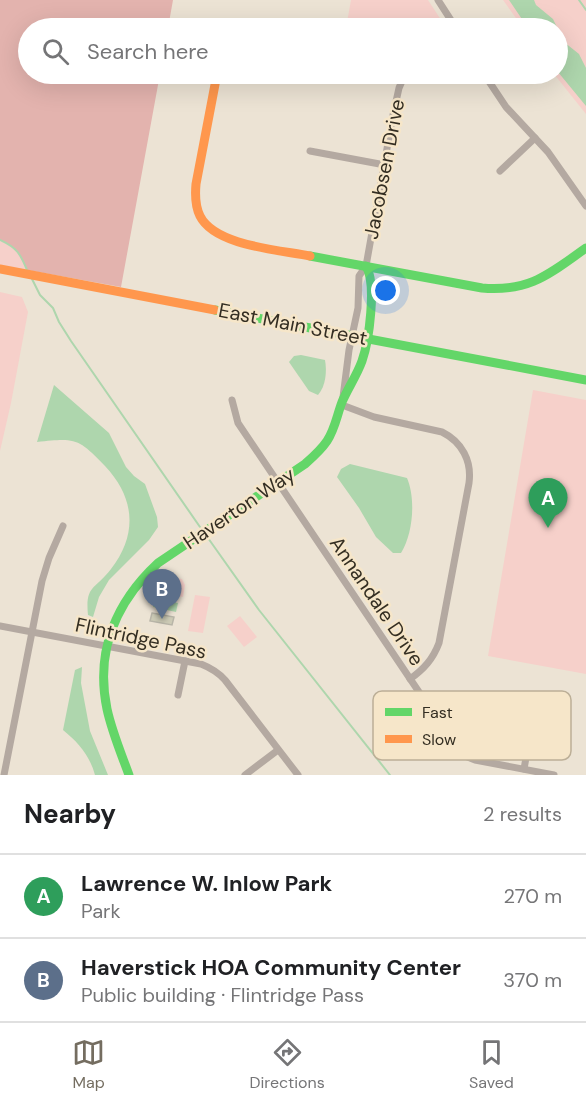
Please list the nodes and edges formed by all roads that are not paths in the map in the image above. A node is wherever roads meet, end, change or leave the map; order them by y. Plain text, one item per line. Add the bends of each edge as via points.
1 (438, 0) edge
2 (450, 18) edge
3 (215, 84) edge
4 (401, 84) edge
5 (491, 84) edge
6 (535, 138) junction
7 (310, 151) dead end
8 (384, 165) junction
9 (500, 171) dead end
10 (586, 206) edge
11 (586, 248) edge
12 (366, 266) junction
13 (0, 269) edge
14 (352, 336) junction
15 (366, 338) junction
16 (586, 380) edge
17 (232, 400) dead end
18 (342, 405) junction
19 (278, 483) junction
20 (63, 526) dead end
21 (0, 626) edge
22 (32, 632) junction
23 (107, 646) junction
24 (185, 661) junction
25 (410, 679) junction
26 (418, 691) edge
27 (178, 695) dead end
28 (278, 750) junction
29 (476, 760) edge
30 (526, 760) edge
31 (524, 769) junction
32 (4, 775) edge
33 (129, 775) edge
34 (245, 775) edge
35 (298, 775) edge
36 (554, 775) edge

1 - 2 street
3 - 12 street via 195,190 200,216 212,231 227,240
4 - 8 street, Jacobsen Drive
5 - 6 street
6 - 9 street
6 - 10 street
7 - 8 street
8 - 12 street, Jacobsen Drive
11 - 12 street via 540,279 507,289 482,288
12 - 14 street, Jacobsen Drive via 359,276
12 - 15 street, Jacobsen Drive via 371,279
13 - 14 street, East Main Street
14 - 15 street, East Main Street
14 - 18 street, Haverton Way
15 - 16 street, East Main Street
15 - 18 street, Haverton Way via 364,353
17 - 19 street, Annandale Drive via 238,423
18 - 19 street, Haverton Way via 321,450
18 - 25 street via 374,417 442,432 464,451 469,466 470,483 440,638 429,661
19 - 23 street, Haverton Way via 149,571 130,591
19 - 25 street, Annandale Drive
20 - 22 street via 44,575
21 - 22 street, Flintridge Pass
22 - 23 street, Flintridge Pass
22 - 32 street
23 - 24 street, Flintridge Pass
23 - 33 street, Haverton Way via 105,700
24 - 27 street
24 - 28 street, Flintridge Pass via 219,674
25 - 26 street, Annandale Drive
28 - 34 street
28 - 35 street, Flintridge Pass
29 - 31 street, Annandale Drive
30 - 31 street
31 - 36 street, Annandale Drive

